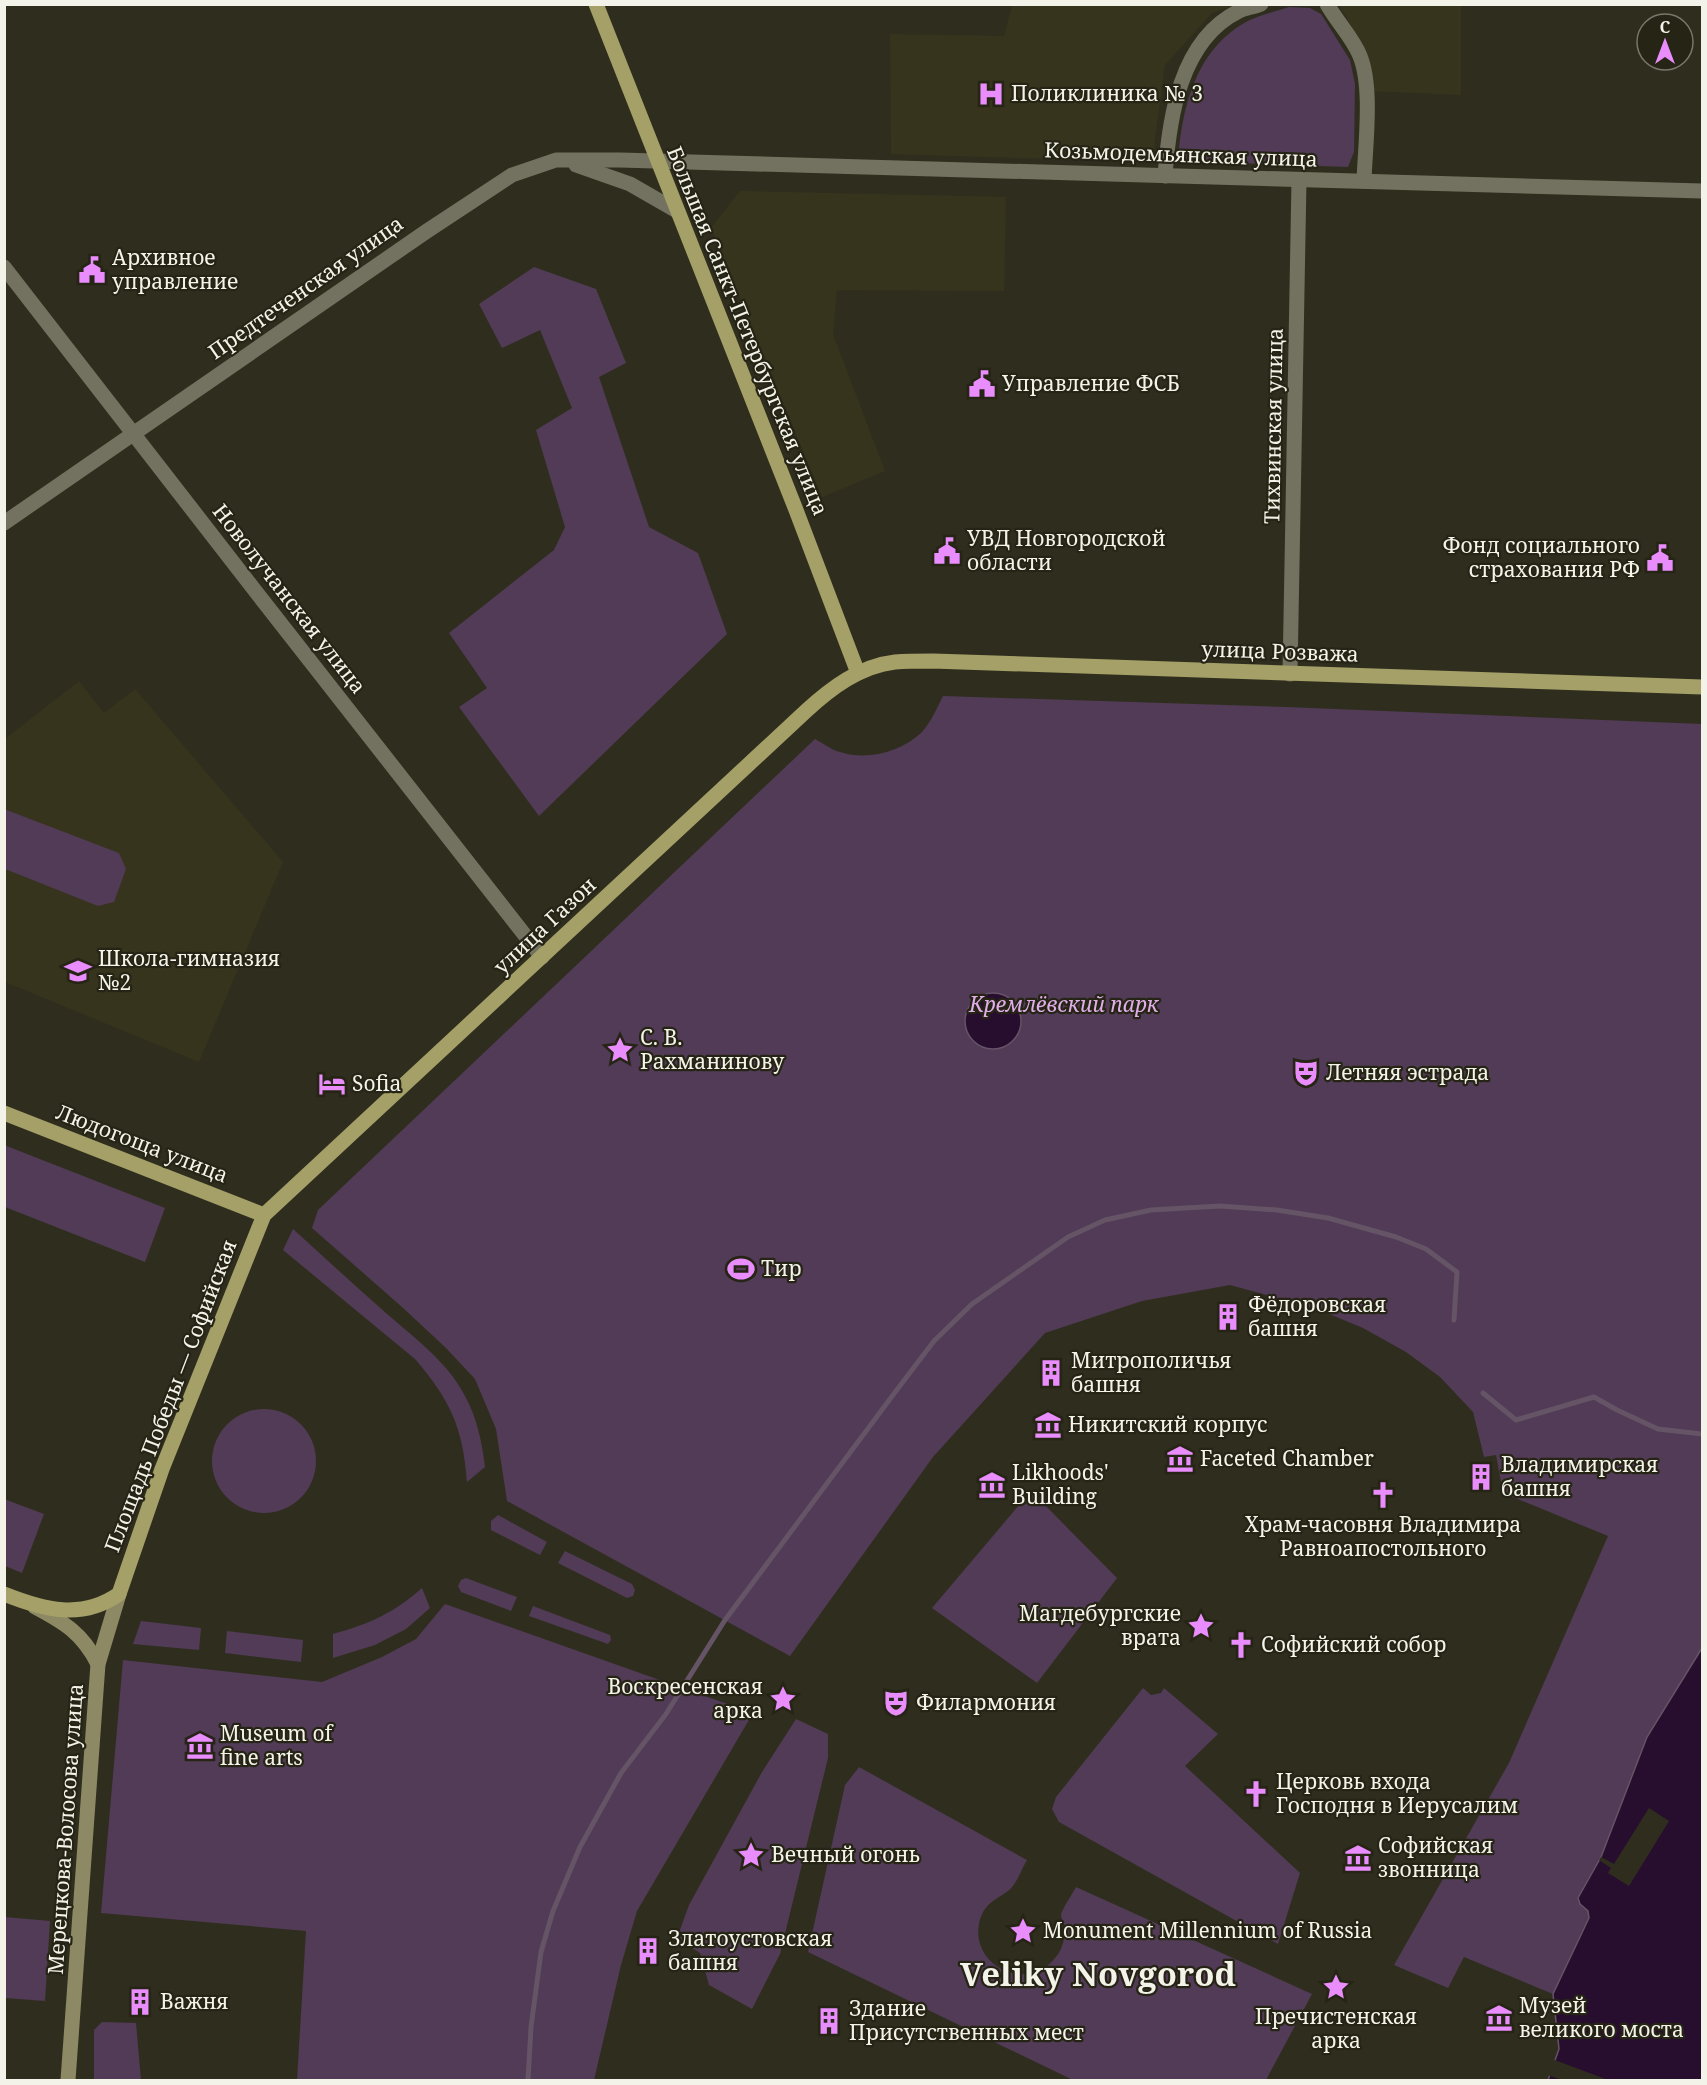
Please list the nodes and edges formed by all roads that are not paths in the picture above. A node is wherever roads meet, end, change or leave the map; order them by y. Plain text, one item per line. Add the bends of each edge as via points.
1 (596, 4) edge
2 (1261, 4) edge
3 (1328, 4) edge
4 (556, 160) junction
5 (657, 161) junction
6 (1165, 176) junction
7 (1299, 180) junction
8 (1364, 181) junction
9 (1702, 191) edge
10 (677, 211) junction
11 (4, 267) edge
12 (134, 433) junction
13 (4, 523) edge
14 (858, 673) junction
15 (1290, 674) junction
16 (1702, 687) edge
17 (542, 957) junction
18 (4, 1113) edge
19 (264, 1215) junction
20 (4, 1594) edge
21 (119, 1594) junction
22 (25, 1602) junction
23 (98, 1664) junction
24 (69, 2077) edge

1 - 5 main road, Большая Санкт-Петербургская улица
2 - 6 street via 1239,11 1200,46 1178,94
3 - 8 street via 1360,55 1365,78
4 - 5 street, Предтеченская улица
4 - 10 street via 630,184
4 - 12 street, Предтеченская улица via 512,175
5 - 6 street, Козьмодемьянская улица
5 - 10 main road, Большая Санкт-Петербургская улица
6 - 7 street, Козьмодемьянская улица
7 - 8 street, Козьмодемьянская улица
7 - 15 street, Тихвинская улица
8 - 9 street, Козьмодемьянская улица
10 - 14 main road, Большая Санкт-Петербургская улица
11 - 12 street, Новолучанская улица
12 - 13 street, Предтеченская улица
12 - 17 street, Новолучанская улица
14 - 15 main road, улица Розважа via 893,662 933,661
14 - 17 main road, улица Газон via 819,699
15 - 16 main road, улица Розважа
17 - 19 main road, улица Газон
18 - 19 main road, Людогоща улица
19 - 21 main road, Площадь Победы — Софийская via 150,1500
20 - 22 main road
21 - 22 main road via 85,1609 54,1609
21 - 23 main road, Мерецкова-Волосова улица
22 - 23 main road via 77,1633
23 - 24 main road, Мерецкова-Волосова улица

